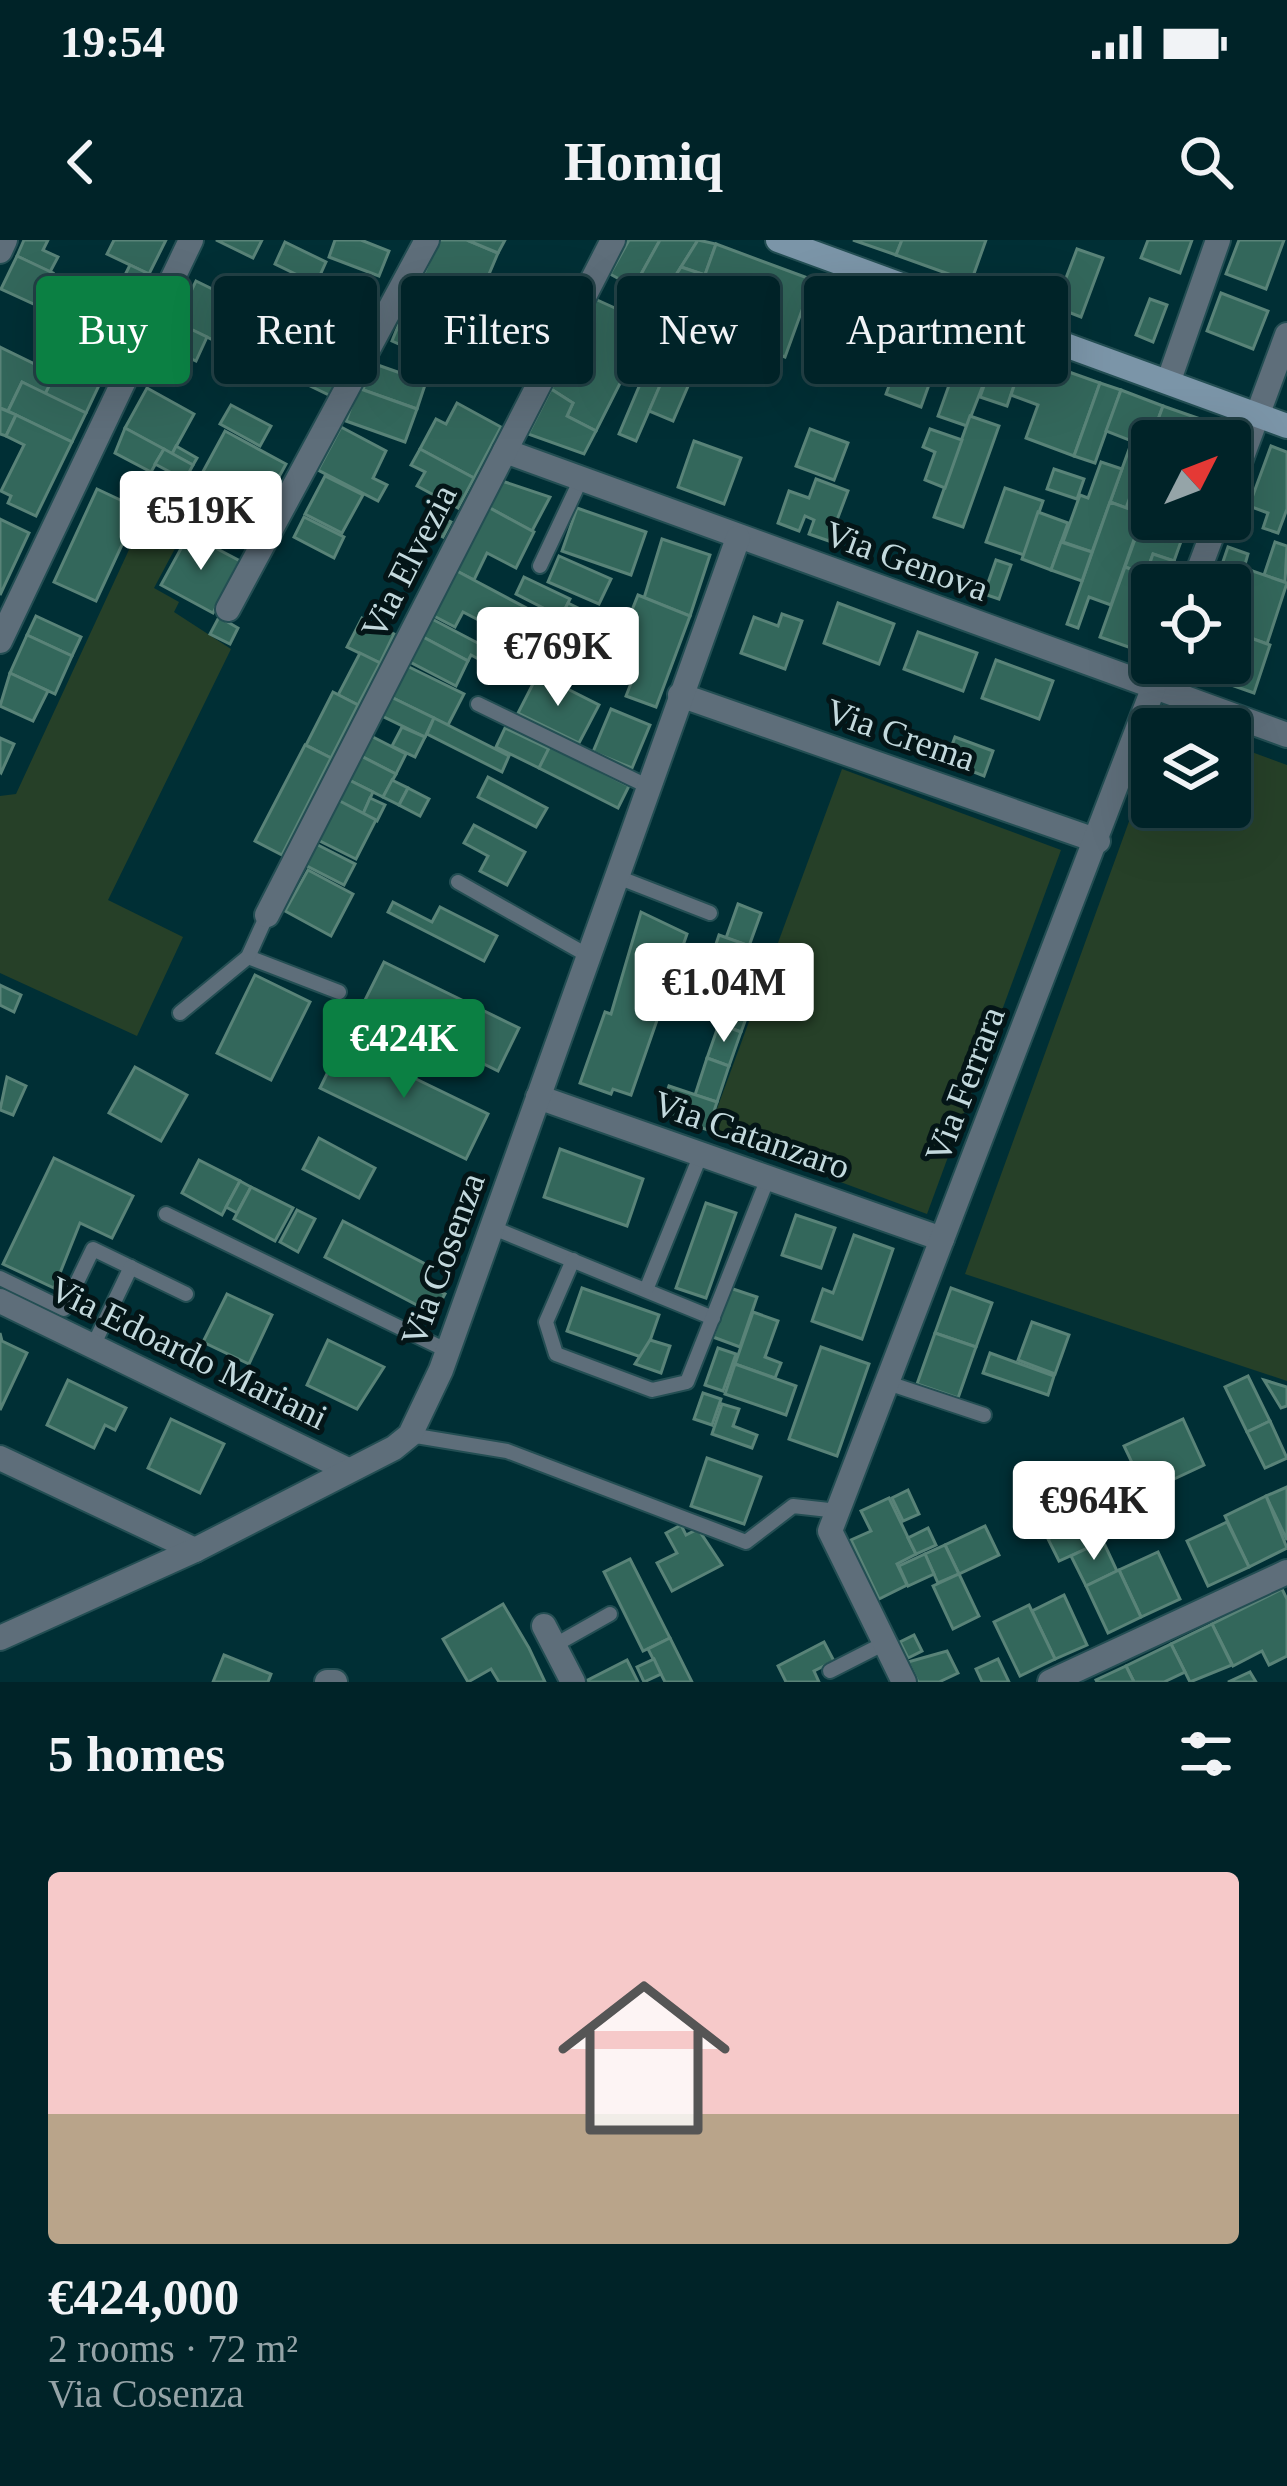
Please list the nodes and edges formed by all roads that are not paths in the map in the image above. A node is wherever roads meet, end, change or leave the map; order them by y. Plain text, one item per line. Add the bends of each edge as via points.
1 (5, 240) edge
2 (191, 240) edge
3 (427, 240) edge
4 (614, 240) edge
5 (778, 240) edge
6 (1218, 240) edge
7 (818, 247) edge
8 (0, 251) edge
9 (1287, 335) edge
10 (1169, 380) junction
11 (1258, 416) junction
12 (1287, 426) edge
13 (1251, 434) edge
14 (505, 451) junction
15 (580, 479) junction
16 (738, 538) junction
17 (540, 566) dead end
18 (228, 609) dead end
19 (0, 641) edge
20 (1131, 666) edge
21 (1156, 684) edge
22 (1178, 684) edge
23 (680, 695) junction
24 (478, 704) dead end
25 (1287, 735) edge
26 (647, 786) junction
27 (1098, 841) junction
28 (615, 876) junction
29 (458, 882) dead end
30 (710, 913) dead end
31 (267, 915) joint
32 (587, 956) junction
33 (248, 957) junction
34 (339, 992) dead end
35 (180, 1013) dead end
36 (538, 1096) junction
37 (701, 1154) junction
38 (768, 1178) junction
39 (166, 1214) dead end
40 (491, 1227) junction
41 (942, 1239) junction
42 (573, 1260) junction
43 (131, 1267) junction
44 (0, 1278) edge
45 (646, 1290) junction
46 (186, 1294) dead end
47 (0, 1301) edge
48 (713, 1318) junction
49 (93, 1346) junction
50 (448, 1351) junction
51 (885, 1382) junction
52 (984, 1415) dead end
53 (410, 1435) junction
54 (0, 1458) edge
55 (346, 1469) junction
56 (834, 1521) junction
57 (195, 1550) junction
58 (1287, 1572) edge
59 (610, 1614) dead end
60 (549, 1635) joint
61 (0, 1638) edge
62 (885, 1643) junction
63 (830, 1671) dead end
64 (573, 1682) edge
65 (904, 1682) edge
66 (1050, 1682) edge

1 - 8 street
2 - 19 street
3 - 18 street
4 - 14 street, Via Elvezia
5 - 7 main road
6 - 10 street
7 - 10 main road
9 - 11 street
10 - 11 main road
11 - 12 main road
11 - 13 street
14 - 15 street, Via Genova
14 - 31 street, Via Elvezia
15 - 16 street, Via Genova
15 - 17 lane
16 - 20 street, Via Genova
16 - 23 street, Via Cosenza
21 - 27 street, Via Ferrara
22 - 25 street, Via Genova
23 - 26 street, Via Cosenza
23 - 27 street, Via Crema
24 - 26 lane
26 - 28 street, Via Cosenza
27 - 41 street, Via Ferrara
28 - 30 lane
28 - 32 street, Via Cosenza
29 - 32 lane
31 - 33 lane
32 - 36 street, Via Cosenza
33 - 34 lane
33 - 35 lane
36 - 37 street, Via Catanzaro
36 - 40 street, Via Cosenza
37 - 38 street, Via Catanzaro
37 - 45 lane
38 - 41 street, Via Catanzaro
38 - 48 lane
39 - 50 lane
40 - 42 lane
40 - 50 street, Via Cosenza
41 - 51 street, Via Ferrara
42 - 45 lane
42 - 48 lane via 546,1322 556,1354 652,1390 687,1382
43 - 44 lane via 93,1249 64,1309
43 - 46 lane
43 - 49 lane
45 - 48 lane
47 - 49 street, Via Edoardo Mariani
49 - 55 street, Via Edoardo Mariani
50 - 53 street, Via Cosenza
51 - 52 lane
51 - 56 street, Via Ferrara
53 - 55 street
53 - 56 lane via 507,1451 746,1542 793,1506
54 - 57 street
55 - 57 street
56 - 62 street
57 - 61 street
58 - 66 street
59 - 60 lane
60 - 64 street
62 - 63 lane
62 - 65 street

